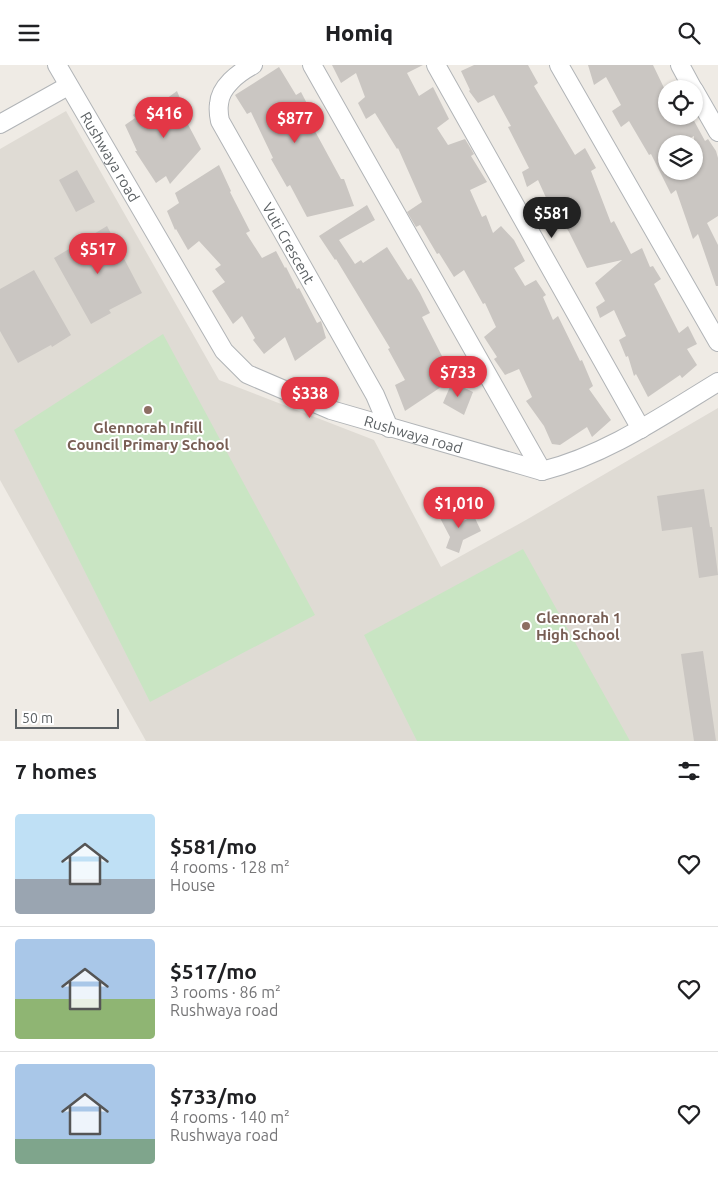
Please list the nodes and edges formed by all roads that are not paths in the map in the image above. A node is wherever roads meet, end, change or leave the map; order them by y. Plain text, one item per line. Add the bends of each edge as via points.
1 (57, 65) edge
2 (253, 65) edge
3 (312, 65) edge
4 (436, 65) edge
5 (559, 65) edge
6 (680, 65) edge
7 (689, 80) edge
8 (68, 86) junction
9 (703, 105) edge
10 (0, 124) edge
11 (718, 132) edge
12 (718, 342) edge
13 (718, 382) edge
14 (389, 428) junction
15 (641, 429) junction
16 (542, 471) junction

1 - 8 street, Rushwaya road
2 - 14 street, Vuti Crescent via 222,90 220,121 375,395
3 - 16 street
4 - 15 street
5 - 12 street
6 - 7 street
8 - 10 street
8 - 14 street, Rushwaya road via 224,351 236,364 247,374 331,410
9 - 11 street
13 - 15 street, Rushwaya road
14 - 16 street, Rushwaya road
15 - 16 street, Rushwaya road via 584,458

